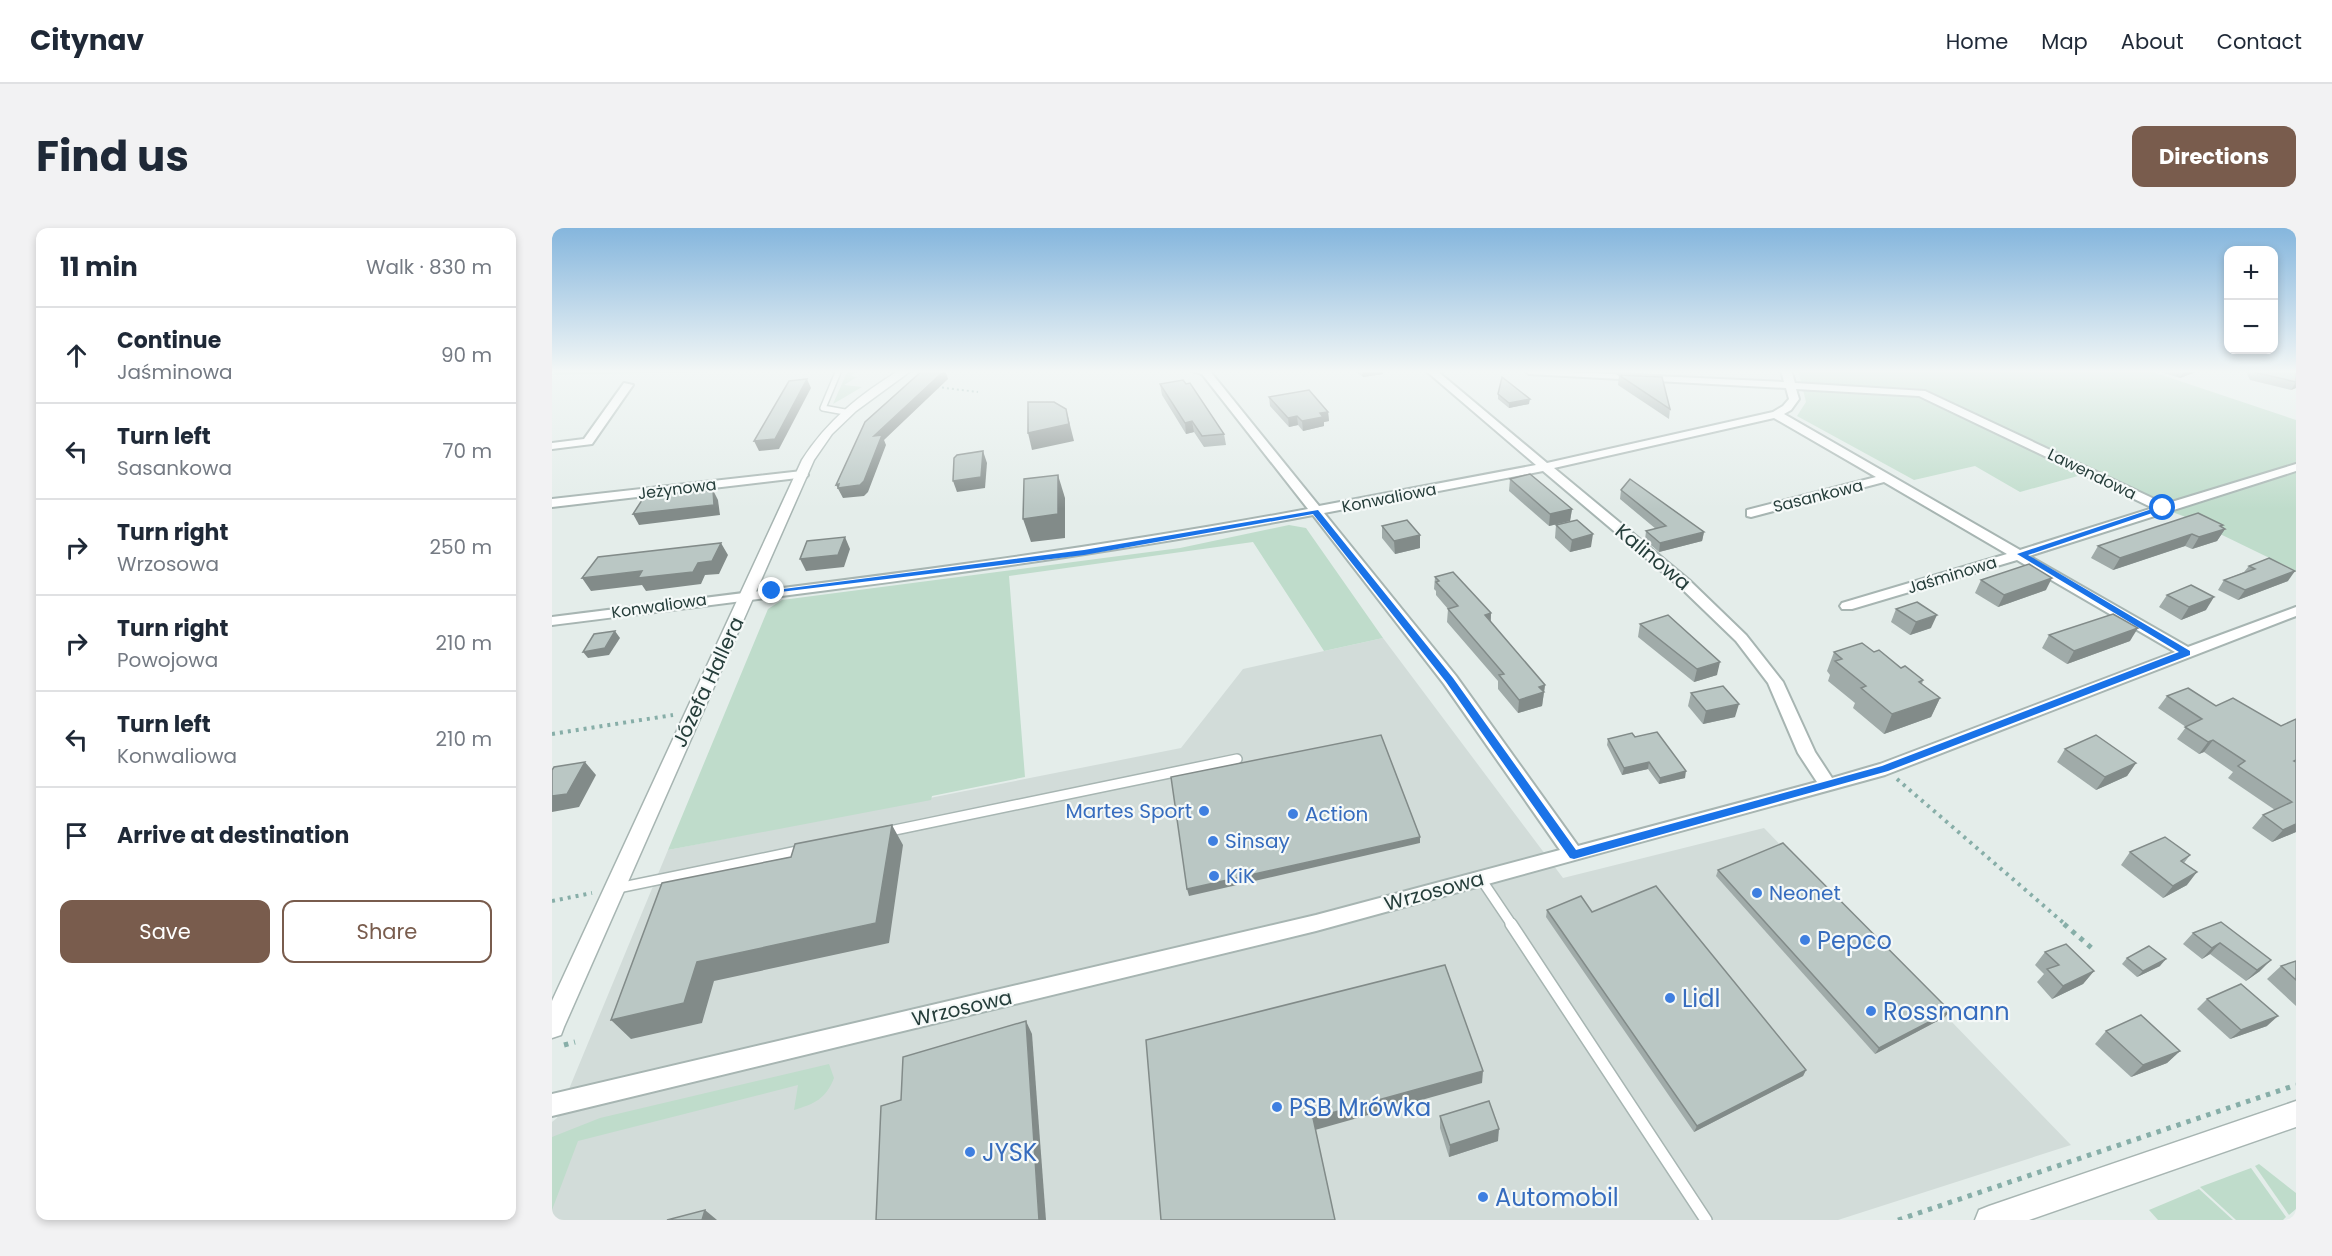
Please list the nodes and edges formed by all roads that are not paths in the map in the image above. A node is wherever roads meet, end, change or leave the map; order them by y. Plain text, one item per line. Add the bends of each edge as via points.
1 (606, 416) edge
2 (841, 416) edge
3 (1240, 416) edge
4 (1485, 416) edge
5 (1766, 416) edge
6 (1780, 416) edge
7 (1975, 416) edge
8 (552, 446) edge
9 (1545, 467) junction
10 (2296, 467) edge
11 (802, 475) junction
12 (1886, 478) junction
13 (552, 503) edge
14 (2163, 508) junction
15 (1315, 512) junction
16 (1750, 513) dead end
17 (2021, 554) junction
18 (748, 594) junction
19 (1847, 606) dead end
20 (2296, 611) edge
21 (552, 621) edge
22 (2187, 653) junction
23 (1237, 759) dead end
24 (1828, 785) junction
25 (872, 835) edge
26 (814, 847) edge
27 (1574, 855) junction
28 (1481, 879) junction
29 (615, 888) junction
30 (552, 1027) edge
31 (552, 1105) edge
32 (2296, 1113) edge
33 (1706, 1220) edge
34 (1989, 1220) edge

1 - 8 street via 588,442
2 - 11 street, Józefa Hallera via 819,441
3 - 15 street
4 - 9 street, Kalinowa
5 - 9 street, Konwaliowa
6 - 12 street, Sasankowa
7 - 14 street, Lawendowa
9 - 15 street, Konwaliowa
9 - 24 street, Kalinowa via 1684,583 1741,638 1775,682 1810,759
10 - 14 street, Jaśminowa
11 - 13 street, Jeżynowa
11 - 18 street, Józefa Hallera
12 - 16 street, Sasankowa
12 - 17 street, Sasankowa
14 - 17 street, Jaśminowa
15 - 18 street, Konwaliowa via 1084,553
15 - 27 street via 1450,680
17 - 19 street, Jaśminowa
17 - 22 street, Sasankowa
18 - 21 street, Konwaliowa
18 - 29 street, Józefa Hallera
20 - 22 street, Wrzosowa
22 - 24 street, Wrzosowa via 1885,769
23 - 25 lane
24 - 27 street, Wrzosowa
26 - 29 lane
27 - 28 street, Wrzosowa
28 - 31 street, Wrzosowa via 1316,923
28 - 33 lane
29 - 30 street, Józefa Hallera
32 - 34 street

